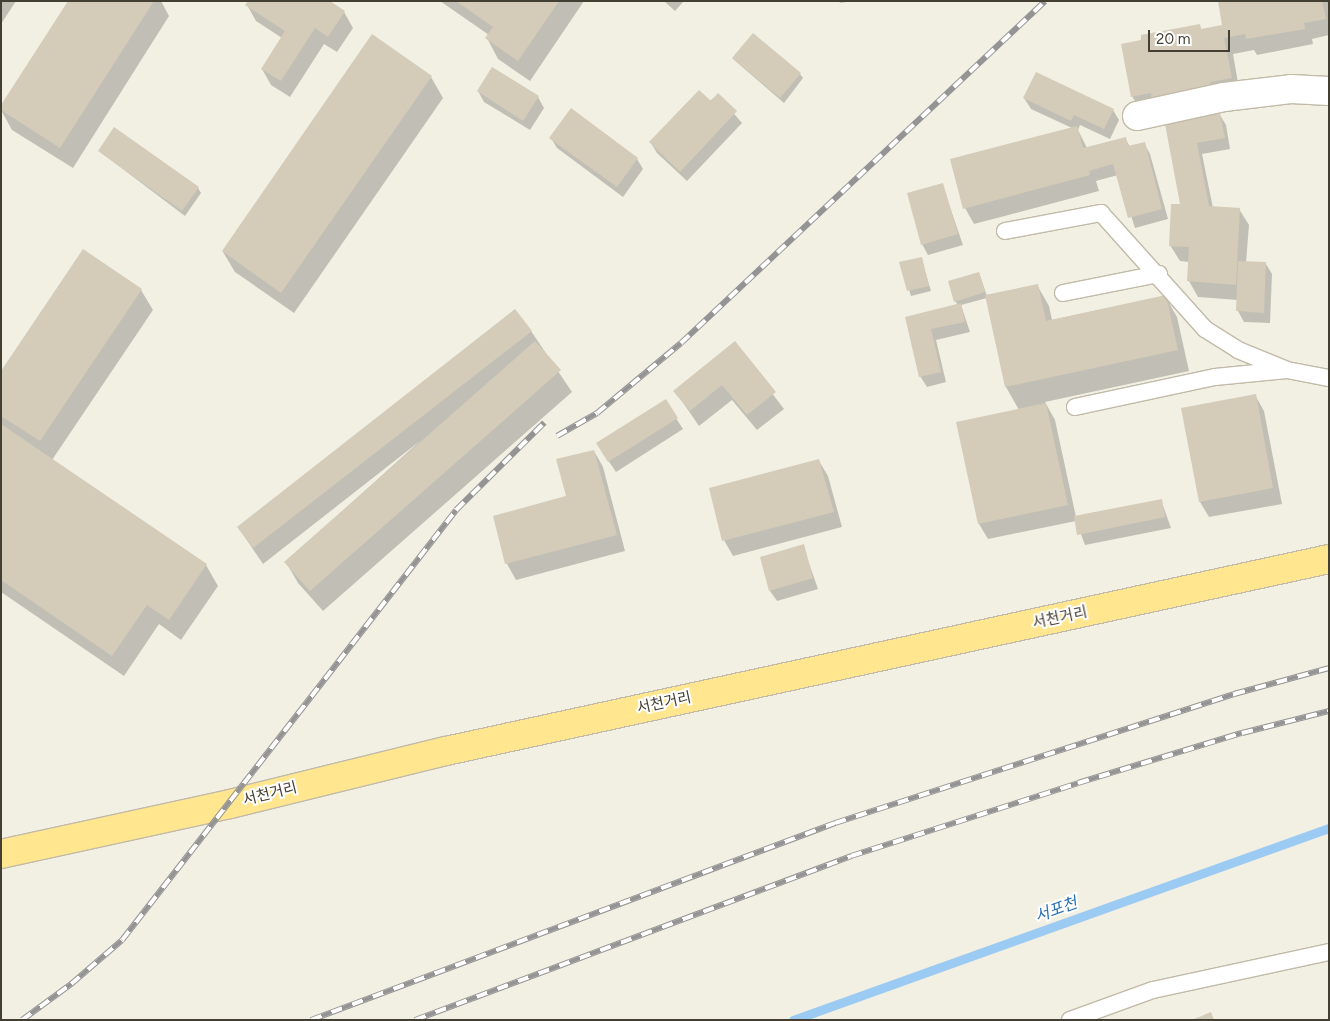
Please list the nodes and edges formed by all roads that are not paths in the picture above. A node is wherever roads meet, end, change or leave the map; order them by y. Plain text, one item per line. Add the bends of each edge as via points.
1 (1329, 91) edge
2 (1137, 116) dead end
3 (1005, 231) dead end
4 (1159, 274) junction
5 (1063, 293) dead end
6 (1287, 370) junction
7 (1329, 378) edge
8 (1075, 407) dead end
9 (1329, 559) edge
10 (2, 852) edge
11 (1329, 952) edge
12 (1070, 1020) edge

1 - 2 street via 1291,89 1234,96
3 - 4 lane via 1101,213
4 - 5 lane
4 - 6 lane via 1205,329 1238,350
6 - 7 lane
6 - 8 lane via 1215,377
9 - 10 main road, 서천거리 via 446,751 230,804
11 - 12 lane via 1153,990

